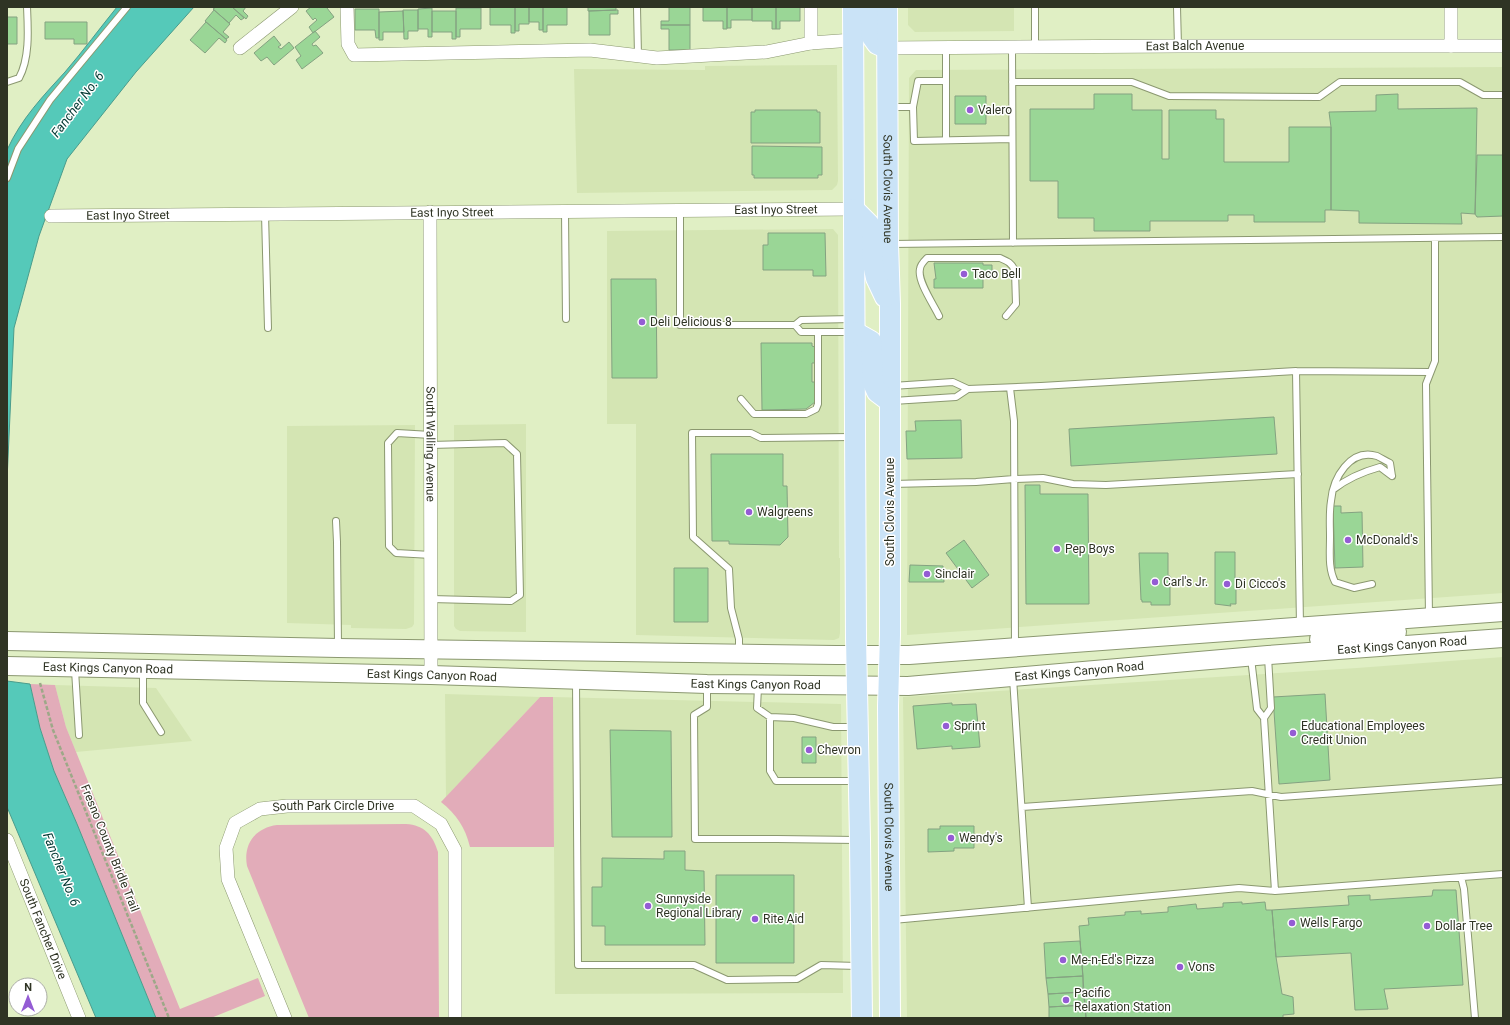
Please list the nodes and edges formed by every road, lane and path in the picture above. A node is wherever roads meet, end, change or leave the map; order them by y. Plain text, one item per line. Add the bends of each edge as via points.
1 (27, 7) edge
2 (127, 7) edge
3 (292, 7) edge
4 (347, 7) edge
5 (637, 7) edge
6 (811, 7) edge
7 (853, 7) edge
8 (870, 7) edge
9 (886, 7) edge
10 (1035, 7) edge
11 (1178, 7) edge
12 (1451, 7) edge
13 (853, 40) junction
14 (811, 43) junction
15 (1178, 46) junction
16 (1451, 46) junction
17 (1503, 46) edge
18 (1012, 47) junction
19 (1035, 47) junction
20 (240, 48) dead end
21 (886, 48) junction
22 (946, 48) junction
23 (638, 56) junction
24 (946, 81) junction
25 (7, 82) edge
26 (1012, 82) junction
27 (1503, 96) edge
28 (887, 107) junction
29 (913, 107) junction
30 (1012, 139) junction
31 (946, 140) junction
32 (7, 178) edge
33 (854, 209) junction
34 (680, 210) junction
35 (565, 211) junction
36 (430, 212) junction
37 (265, 214) junction
38 (50, 216) dead end
39 (1503, 237) edge
40 (1435, 238) junction
41 (1013, 243) junction
42 (888, 244) junction
43 (890, 304) junction
44 (939, 316) dead end
45 (1006, 316) dead end
46 (566, 319) dead end
47 (795, 326) junction
48 (854, 326) junction
49 (268, 328) dead end
50 (818, 332) junction
51 (1296, 371) junction
52 (1430, 372) junction
53 (1010, 388) junction
54 (968, 389) junction
55 (889, 394) junction
56 (741, 399) dead end
57 (855, 437) junction
58 (431, 440) junction
59 (1298, 474) junction
60 (1014, 479) junction
61 (890, 484) junction
62 (1334, 489) junction
63 (336, 521) dead end
64 (431, 555) junction
65 (1372, 584) dead end
66 (431, 599) junction
67 (1503, 612) edge
68 (1429, 618) junction
69 (1300, 627) junction
70 (1503, 638) edge
71 (14, 641) edge
72 (1015, 647) junction
73 (338, 648) junction
74 (431, 648) junction
75 (739, 653) junction
76 (857, 655) junction
77 (890, 655) junction
78 (1260, 656) junction
79 (15, 667) edge
80 (75, 668) junction
81 (143, 669) junction
82 (431, 675) junction
83 (1013, 678) junction
84 (576, 679) junction
85 (40, 683) dead end
86 (707, 684) junction
87 (758, 685) junction
88 (857, 686) junction
89 (889, 686) junction
90 (770, 718) junction
91 (1264, 718) junction
92 (858, 727) junction
93 (161, 732) dead end
94 (79, 736) dead end
95 (859, 781) junction
96 (1503, 781) edge
97 (1269, 794) junction
98 (1022, 807) junction
99 (7, 840) edge
100 (860, 840) junction
101 (1503, 874) edge
102 (1461, 877) junction
103 (1275, 891) junction
104 (1028, 908) junction
105 (889, 921) junction
106 (861, 966) junction
107 (78, 1018) edge
108 (169, 1018) edge
109 (285, 1018) edge
110 (455, 1018) edge
111 (862, 1018) edge
112 (890, 1018) edge
113 (1475, 1018) edge

1 - 25 lane via 27,48 22,71 19,78
2 - 32 lane via 50,100 18,148
3 - 20 street
4 - 23 street via 348,44 354,55 590,50
5 - 23 lane
6 - 14 street
7 - 13 main road
8 - 21 main road via 872,37 877,44
9 - 21 main road, South Clovis Avenue
10 - 19 lane
11 - 15 lane
12 - 16 street
13 - 14 street
13 - 33 main road
14 - 23 street via 766,52 656,58
15 - 16 street, East Balch Avenue
15 - 19 street, East Balch Avenue
16 - 17 street, East Balch Avenue
18 - 19 street, East Balch Avenue
18 - 22 street, East Balch Avenue
18 - 26 lane
21 - 22 street, East Balch Avenue
21 - 28 main road, South Clovis Avenue
22 - 24 lane
24 - 29 lane via 918,81
24 - 31 lane
26 - 27 lane via 1132,82 1169,96 1320,97 1340,82 1460,82 1483,95
26 - 30 lane
28 - 29 lane
28 - 42 main road, South Clovis Avenue
29 - 31 lane via 914,141
30 - 31 lane
30 - 41 lane
33 - 34 street, East Inyo Street
33 - 43 main road via 869,224 876,278
33 - 48 main road
34 - 35 street, East Inyo Street
34 - 47 lane via 680,326
35 - 36 street, East Inyo Street
35 - 46 lane
36 - 37 street, East Inyo Street
36 - 58 street, South Walling Avenue
37 - 38 street, East Inyo Street
37 - 49 lane
39 - 40 lane
40 - 41 lane
40 - 52 lane via 1435,361
41 - 42 lane
42 - 43 main road, South Clovis Avenue
43 - 55 main road, South Clovis Avenue
44 - 45 lane via 920,275 922,262 927,258 1006,260 1014,266 1016,304
47 - 48 lane via 801,320
47 - 50 lane via 801,332
48 - 50 lane
48 - 55 main road via 871,341 873,383 877,392
48 - 57 main road
50 - 56 lane via 816,409 806,414 754,414
51 - 52 lane
51 - 53 lane
51 - 59 lane
52 - 68 lane via 1426,384
53 - 54 lane
53 - 60 lane via 1014,421
54 - 55 lane via 956,397
54 - 55 lane via 953,382
55 - 61 main road, South Clovis Avenue
57 - 75 lane via 761,438 751,433 692,433 693,537 729,568 731,608 739,639
57 - 76 main road
58 - 64 street, South Walling Avenue
58 - 64 lane via 397,433 388,443 388,459 389,546 396,553
58 - 66 lane via 505,443 518,454 520,595 510,601
59 - 60 lane via 1106,485 1073,484 1043,478
59 - 69 lane
60 - 61 lane
60 - 72 lane
61 - 77 main road, South Clovis Avenue
62 - 62 lane via 1339,475 1356,456 1376,456 1390,463 1392,476 1380,467 1360,473
62 - 65 lane via 1330,516 1330,573 1335,582 1342,585 1354,588
63 - 73 lane
64 - 66 street, South Walling Avenue
66 - 74 street, South Walling Avenue
67 - 68 main road
68 - 69 main road
68 - 78 main road via 1421,627 1414,630 1278,643
69 - 72 main road
70 - 78 main road, East Kings Canyon Road
71 - 73 main road
72 - 77 main road
73 - 74 main road
74 - 75 main road
74 - 82 street, South Walling Avenue
75 - 76 main road
76 - 77 main road
76 - 88 main road
77 - 89 main road, South Clovis Avenue
78 - 83 main road, East Kings Canyon Road
78 - 91 lane via 1258,709
78 - 91 lane via 1271,708
79 - 80 main road, East Kings Canyon Road
80 - 81 main road, East Kings Canyon Road
80 - 94 lane
81 - 82 main road, East Kings Canyon Road
81 - 93 lane via 143,703
82 - 84 main road, East Kings Canyon Road
83 - 89 main road, East Kings Canyon Road
83 - 98 lane
84 - 86 main road, East Kings Canyon Road
84 - 106 lane via 578,965 694,965 727,980 798,979 821,965
85 - 108 path, Fresno County Bridle Trail via 53,730
86 - 87 main road, East Kings Canyon Road
86 - 100 lane via 706,706 694,715 695,839
87 - 88 main road, East Kings Canyon Road
87 - 90 lane via 757,708
88 - 89 main road, East Kings Canyon Road
88 - 92 main road
89 - 105 main road, South Clovis Avenue
90 - 92 lane via 794,718 833,727
90 - 95 lane via 770,771 776,781
91 - 97 lane
92 - 95 main road
95 - 100 main road
96 - 97 lane via 1281,797
97 - 98 lane via 1252,791
97 - 103 lane
98 - 104 lane
99 - 107 street, South Fancher Drive
100 - 106 main road
101 - 102 lane
102 - 103 lane
102 - 113 lane
103 - 104 lane via 1239,888
104 - 105 lane
105 - 112 main road, South Clovis Avenue
106 - 111 main road
109 - 110 street, South Park Circle Drive via 228,879 226,848 235,822 260,809 286,806 414,806 441,824 455,850

